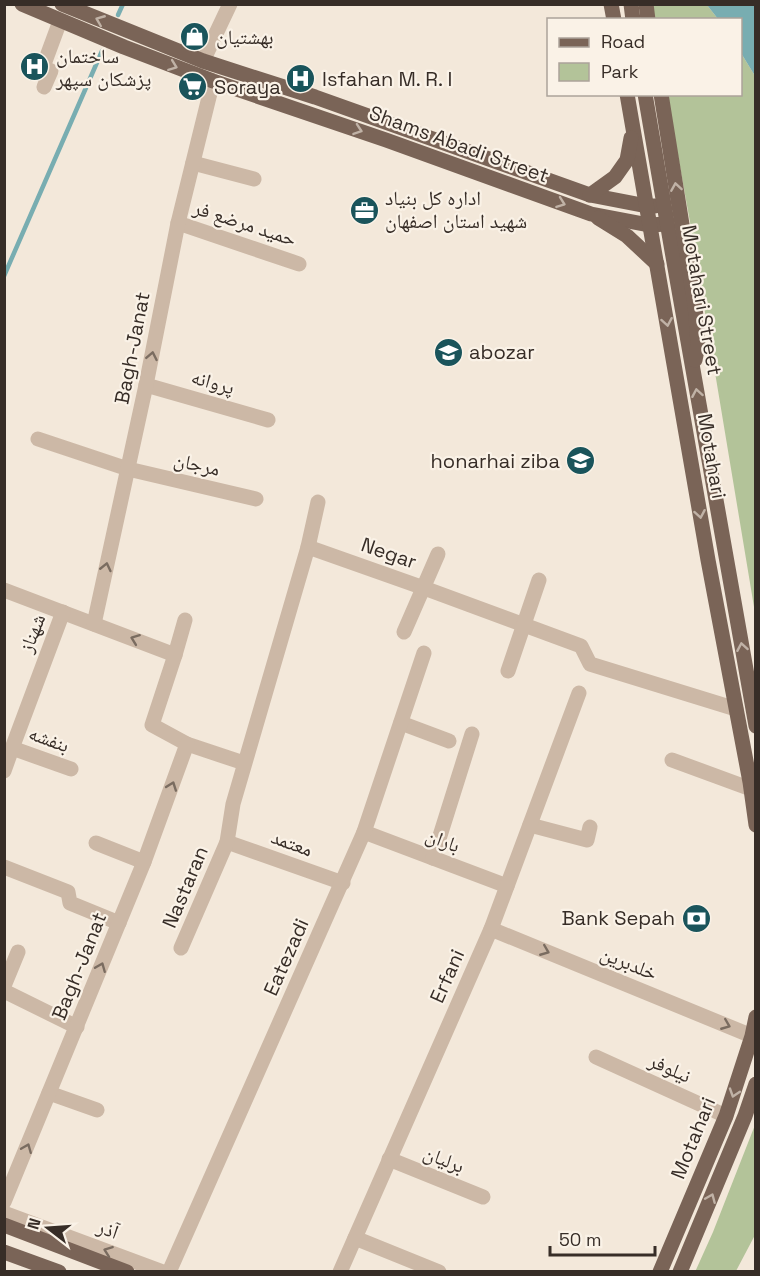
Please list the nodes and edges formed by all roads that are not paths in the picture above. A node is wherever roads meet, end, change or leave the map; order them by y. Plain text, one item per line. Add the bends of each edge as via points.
1 (22, 4) edge
2 (62, 4) edge
3 (230, 4) edge
4 (60, 21) junction
5 (203, 61) junction
6 (213, 81) junction
7 (44, 87) dead end
8 (627, 96) edge
9 (645, 96) edge
10 (661, 96) edge
11 (326, 101) junction
12 (320, 117) junction
13 (633, 129) junction
14 (193, 163) junction
15 (254, 179) dead end
16 (590, 195) junction
17 (664, 205) junction
18 (647, 206) junction
19 (591, 214) junction
20 (178, 223) junction
21 (667, 224) junction
22 (649, 225) junction
23 (299, 264) dead end
24 (657, 264) junction
25 (692, 369) junction
26 (146, 385) junction
27 (268, 420) dead end
28 (38, 439) dead end
29 (128, 469) junction
30 (256, 499) dead end
31 (318, 502) dead end
32 (308, 547) junction
33 (438, 555) dead end
34 (539, 580) dead end
35 (424, 588) junction
36 (4, 590) edge
37 (63, 612) junction
38 (184, 620) dead end
39 (94, 624) junction
40 (524, 625) junction
41 (404, 632) dead end
42 (424, 653) dead end
43 (176, 655) junction
44 (508, 671) dead end
45 (579, 693) dead end
46 (736, 709) junction
47 (401, 723) junction
48 (756, 726) edge
49 (472, 734) dead end
50 (449, 741) dead end
51 (187, 744) junction
52 (12, 748) junction
53 (672, 760) dead end
54 (244, 763) junction
55 (71, 769) dead end
56 (4, 771) edge
57 (751, 789) junction
58 (530, 825) junction
59 (756, 825) edge
60 (590, 827) dead end
61 (364, 832) junction
62 (227, 842) junction
63 (96, 843) dead end
64 (433, 858) junction
65 (144, 862) junction
66 (4, 867) edge
67 (343, 883) junction
68 (507, 886) junction
69 (119, 923) junction
70 (491, 929) junction
71 (181, 948) dead end
72 (18, 952) dead end
73 (4, 986) edge
74 (4, 992) edge
75 (756, 1017) edge
76 (77, 1027) junction
77 (752, 1036) junction
78 (596, 1057) dead end
79 (756, 1084) edge
80 (49, 1093) junction
81 (97, 1110) dead end
82 (726, 1116) junction
83 (389, 1159) junction
84 (483, 1197) dead end
85 (4, 1202) edge
86 (4, 1213) edge
87 (4, 1225) edge
88 (355, 1238) junction
89 (4, 1252) edge
90 (60, 1272) edge
91 (127, 1272) edge
92 (163, 1272) edge
93 (169, 1272) edge
94 (340, 1272) edge
95 (439, 1272) edge
96 (660, 1272) edge
97 (680, 1272) edge

1 - 4 main road, Shams Abadi Street
5 -> 2 main road, Shams Abadi Street
3 - 5 street
4 -> 6 main road, Shams Abadi Street
4 - 7 street via 43,67 51,71
5 - 11 main road, Shams Abadi Street
6 - 12 main road, Shams Abadi Street
6 - 14 street, Bagh-Janat
8 - 13 main road, Motahari
9 - 17 main road, Motahari Street
25 -> 10 main road via 699,345 695,305
11 - 12 main road
11 - 16 main road, Shams Abadi Street
12 -> 19 main road, Shams Abadi Street
13 - 16 main road via 627,160 615,177
13 - 18 main road, Motahari
14 - 15 street
14 - 20 street, Bagh-Janat
16 - 18 main road, Shams Abadi Street
17 - 18 main road, Shams Abadi Street
17 - 21 main road, Motahari Street
18 - 22 main road, Motahari
19 - 22 main road, Shams Abadi Street
19 - 24 main road via 627,236
20 - 23 street, حمید مرضع فر
26 -> 20 street, Bagh-Janat
21 - 22 main road, Shams Abadi Street
21 - 25 main road, Motahari Street
22 - 24 main road, Motahari
24 -> 46 main road, Motahari
48 -> 25 main road, Motahari Street
26 - 27 street, پروانه
26 - 29 street, Bagh-Janat
28 - 29 street, مرجان
29 - 30 street, مرجان
39 -> 29 street, Bagh-Janat
31 - 32 street
32 - 35 street, Negar
32 - 54 street
33 - 35 street
34 - 40 street
35 - 40 street, Negar
35 - 41 street
36 - 37 street
37 - 39 street
37 - 52 street, شهناز
38 - 43 street
43 -> 39 street
40 - 44 street
40 - 46 street, Negar via 581,646 590,664
42 - 47 street, Eatezadi
43 - 51 street via 152,725
45 - 58 street, Erfani
46 - 57 main road, Motahari
47 - 50 street
47 - 61 street, Eatezadi
49 - 64 street
51 - 54 street
65 -> 51 street, Bagh-Janat
52 - 55 street, بنفشه
52 - 56 street, شهناز
53 - 57 street
54 - 62 street
57 - 59 main road, Motahari
58 - 60 street via 587,840
58 - 68 street, Erfani
61 - 64 street, باران
61 - 67 street, Eatezadi
62 - 67 street, معتمد
62 - 71 street, Nastaran
63 - 65 street
64 - 68 street, باران
65 - 69 street, Bagh-Janat
66 - 69 street via 68,892 70,903
67 - 93 street, Eatezadi
68 - 70 street, Erfani
76 -> 69 street, Bagh-Janat
70 -> 77 street, خلدبرین
70 - 83 street, Erfani
72 - 73 street
74 - 76 street
75 - 77 main road, Motahari
76 - 80 street, Bagh-Janat
77 -> 82 main road, Motahari
78 - 82 street, نیلوفر
97 -> 79 main road
80 - 81 street
85 -> 80 street, Bagh-Janat
82 - 96 main road, Motahari
83 - 84 street, برلیان
83 - 88 street, Erfani
92 -> 86 street, آذر
87 - 91 main road
88 - 94 street, Erfani
88 - 95 street
89 - 90 main road

